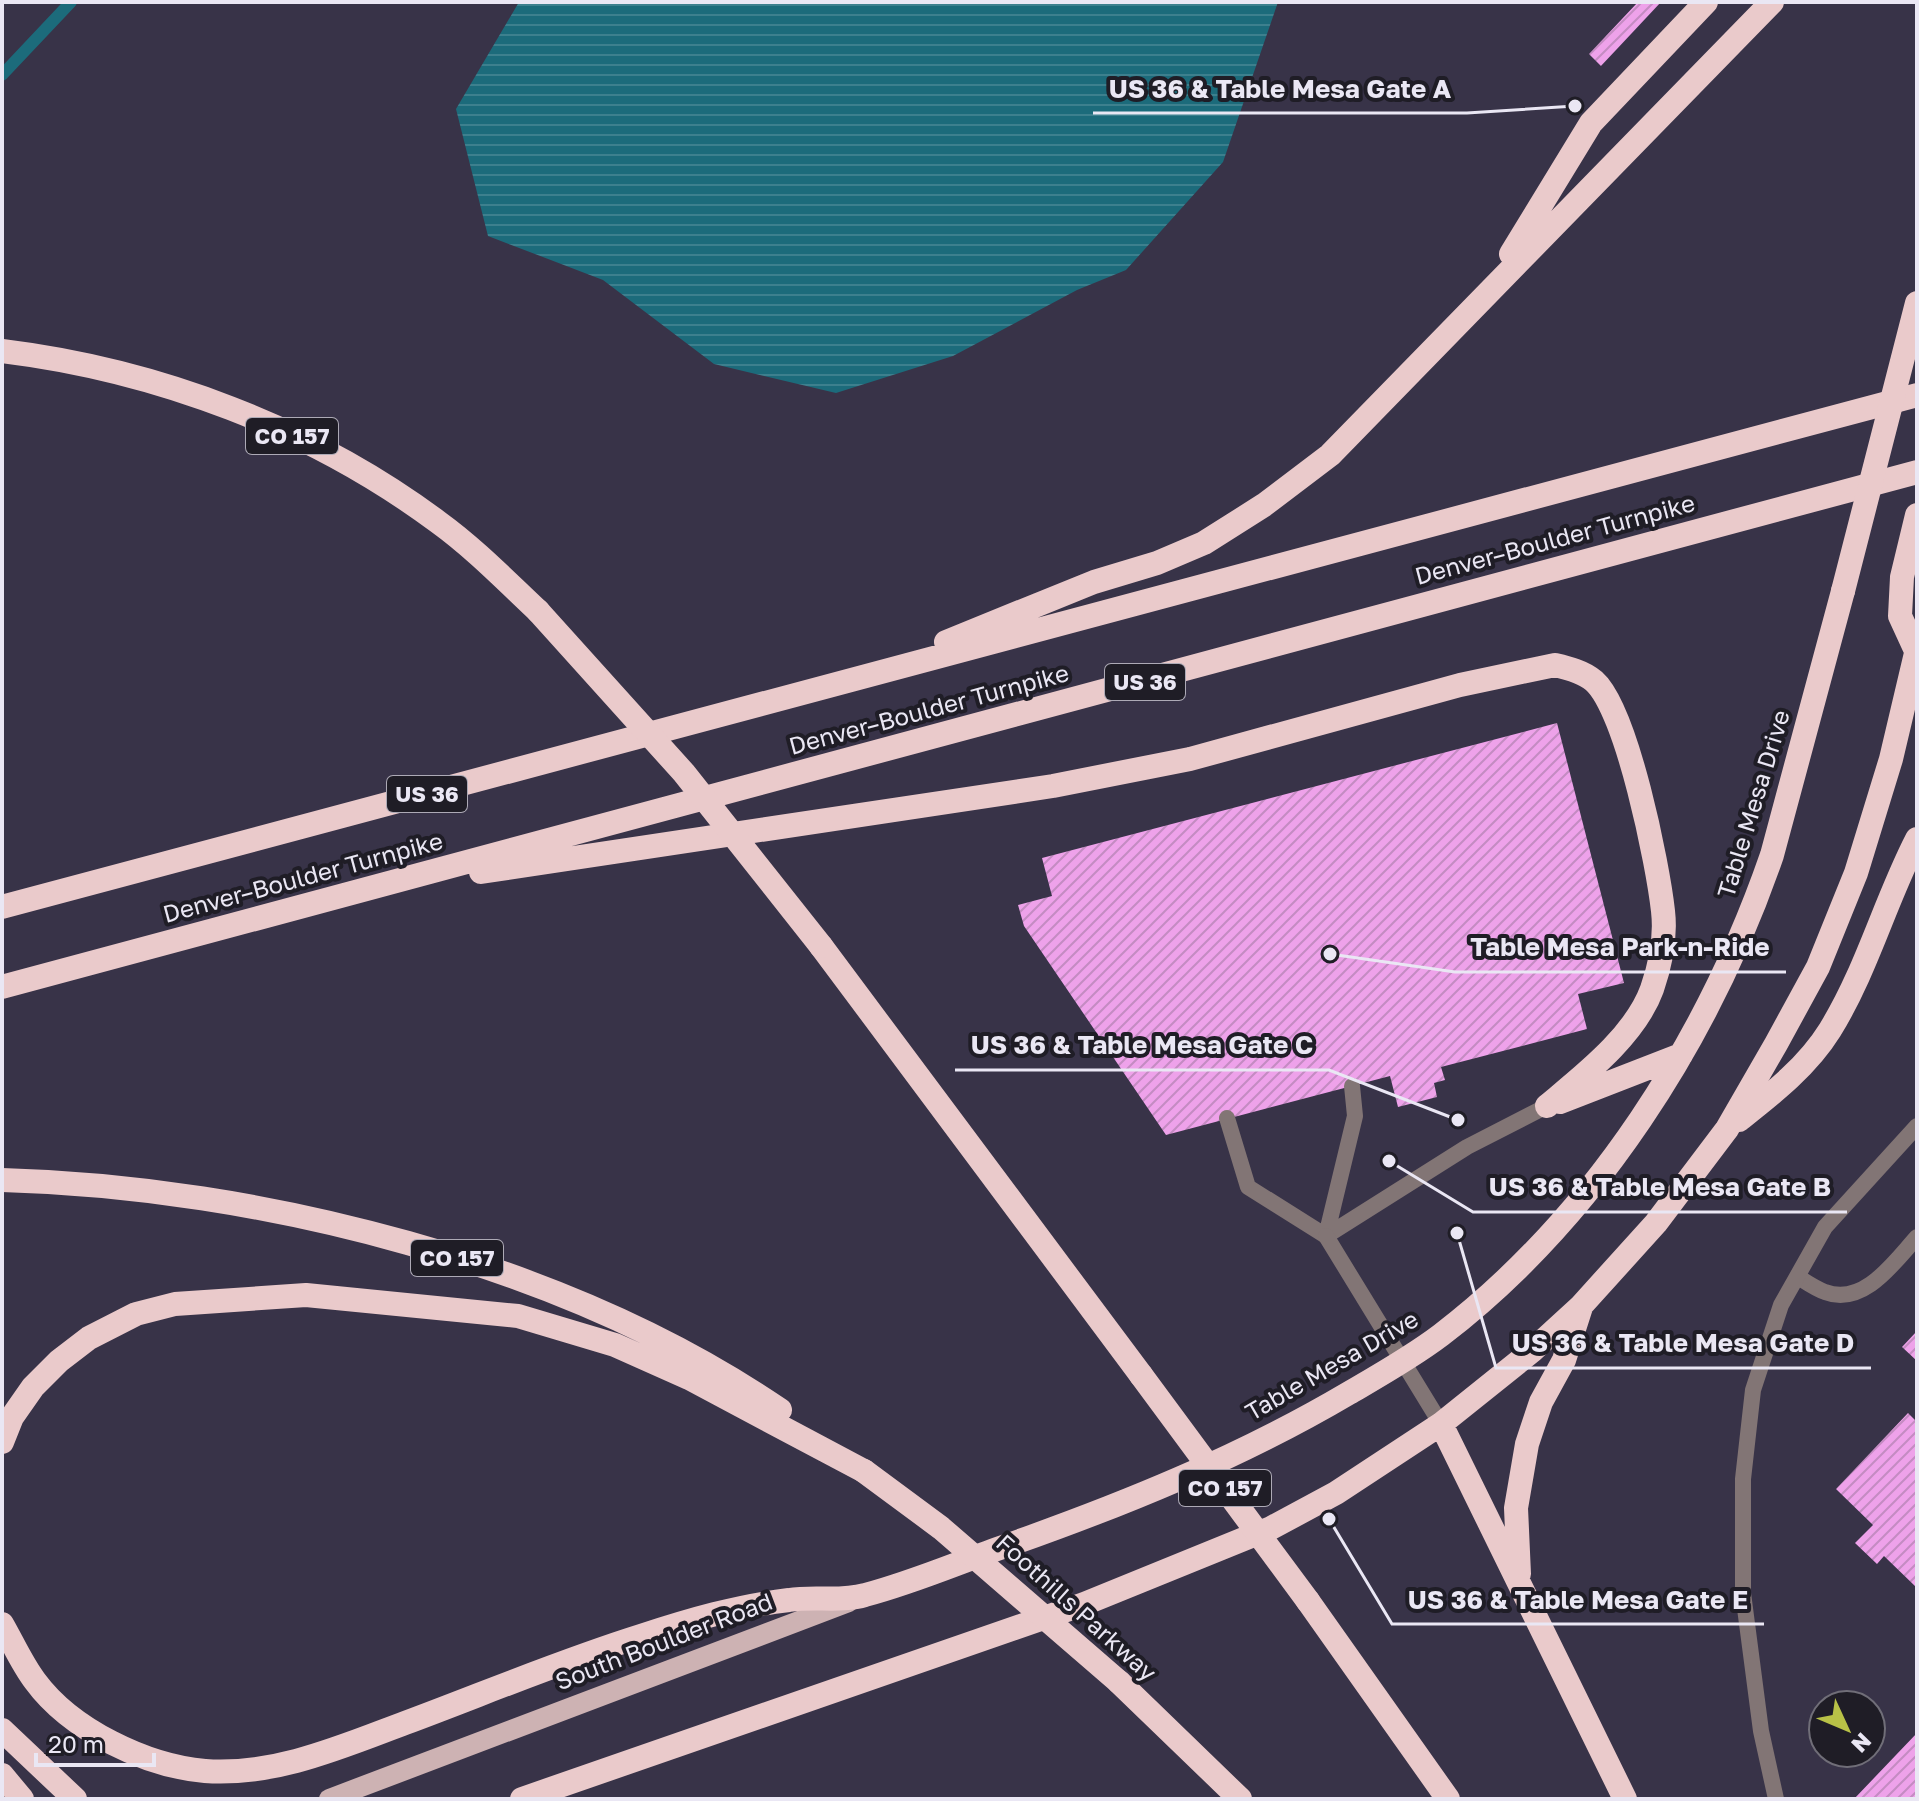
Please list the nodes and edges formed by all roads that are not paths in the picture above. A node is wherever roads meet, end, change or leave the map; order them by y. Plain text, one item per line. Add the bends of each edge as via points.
1 (1706, 2) edge
2 (1772, 2) edge
3 (1482, 300) junction
4 (1917, 303) edge
5 (2, 351) edge
6 (1917, 395) edge
7 (1917, 472) edge
8 (1917, 515) edge
9 (1917, 652) edge
10 (851, 681) junction
11 (1917, 839) edge
12 (372, 889) junction
13 (2, 907) edge
14 (2, 987) edge
15 (1681, 1055) junction
16 (1352, 1086) dead end
17 (1547, 1106) junction
18 (1227, 1118) dead end
19 (1917, 1126) edge
20 (1727, 1129) junction
21 (2, 1180) edge
22 (1326, 1236) junction
23 (1917, 1237) edge
24 (1798, 1277) junction
25 (1581, 1306) junction
26 (1403, 1361) junction
27 (1441, 1424) junction
28 (2, 1442) edge
29 (864, 1471) junction
30 (1021, 1541) joint
31 (1521, 1588) junction
32 (860, 1597) junction
33 (2, 1624) edge
34 (2, 1730) edge
35 (2, 1775) edge
36 (22, 1799) edge
37 (75, 1799) edge
38 (329, 1799) edge
39 (522, 1799) edge
40 (1240, 1799) edge
41 (1448, 1799) edge
42 (1625, 1799) edge
43 (1776, 1799) edge

1 - 3 highway via 1591,123
2 - 3 highway
3 - 10 highway via 1330,455 1204,543
4 - 15 highway, Table Mesa Drive, bridge via 1776,841 1733,955
5 - 41 highway, CO 157, bridge via 182,390 254,418 372,478 439,522 538,611 684,773 821,946 1308,1601
6 - 10 highway, Denver–Boulder Turnpike / US 36
7 - 12 highway, Denver–Boulder Turnpike / US 36
8 - 9 highway via 1902,577 1900,616
9 - 20 highway via 1856,873 1818,967
10 - 13 highway, Denver–Boulder Turnpike / US 36
11 - 20 highway via 1830,1031 1788,1081
12 - 14 highway, Denver–Boulder Turnpike / US 36
12 - 17 highway via 1053,786 1190,759 1460,685 1555,665 1595,681 1612,707 1643,800 1664,914 1651,992 1601,1060
15 - 17 highway
15 - 26 highway, Table Mesa Drive via 1629,1137 1548,1235 1501,1284
16 - 22 street via 1355,1116
17 - 22 street via 1467,1147
18 - 22 street via 1248,1187
19 - 24 street via 1825,1227
20 - 25 highway via 1656,1223
21 - 29 highway, CO 157 via 229,1203 464,1260 689,1353 761,1396
22 - 26 street
23 - 24 street via 1878,1280 1861,1290 1827,1293
24 - 43 street via 1781,1305 1753,1390 1743,1479 1743,1593 1761,1731
25 - 27 highway
25 - 31 highway via 1527,1444 1516,1508
26 - 27 street
26 - 30 highway, Table Mesa Drive via 1290,1428 1152,1491
27 - 31 highway
27 - 39 highway via 1336,1493 1271,1528 1084,1604
28 - 29 highway via 33,1387 59,1361 89,1338 136,1314 175,1304 306,1295 518,1316 615,1345
29 - 40 highway, Foothills Parkway / CO 157, bridge via 941,1528 1119,1682
30 - 32 highway, South Boulder Road
31 - 42 highway
32 - 33 highway via 742,1606 636,1637 322,1754 264,1769 208,1771 153,1760 75,1720 36,1684
32 - 38 main road, South Boulder Road
34 - 37 highway
35 - 36 highway

